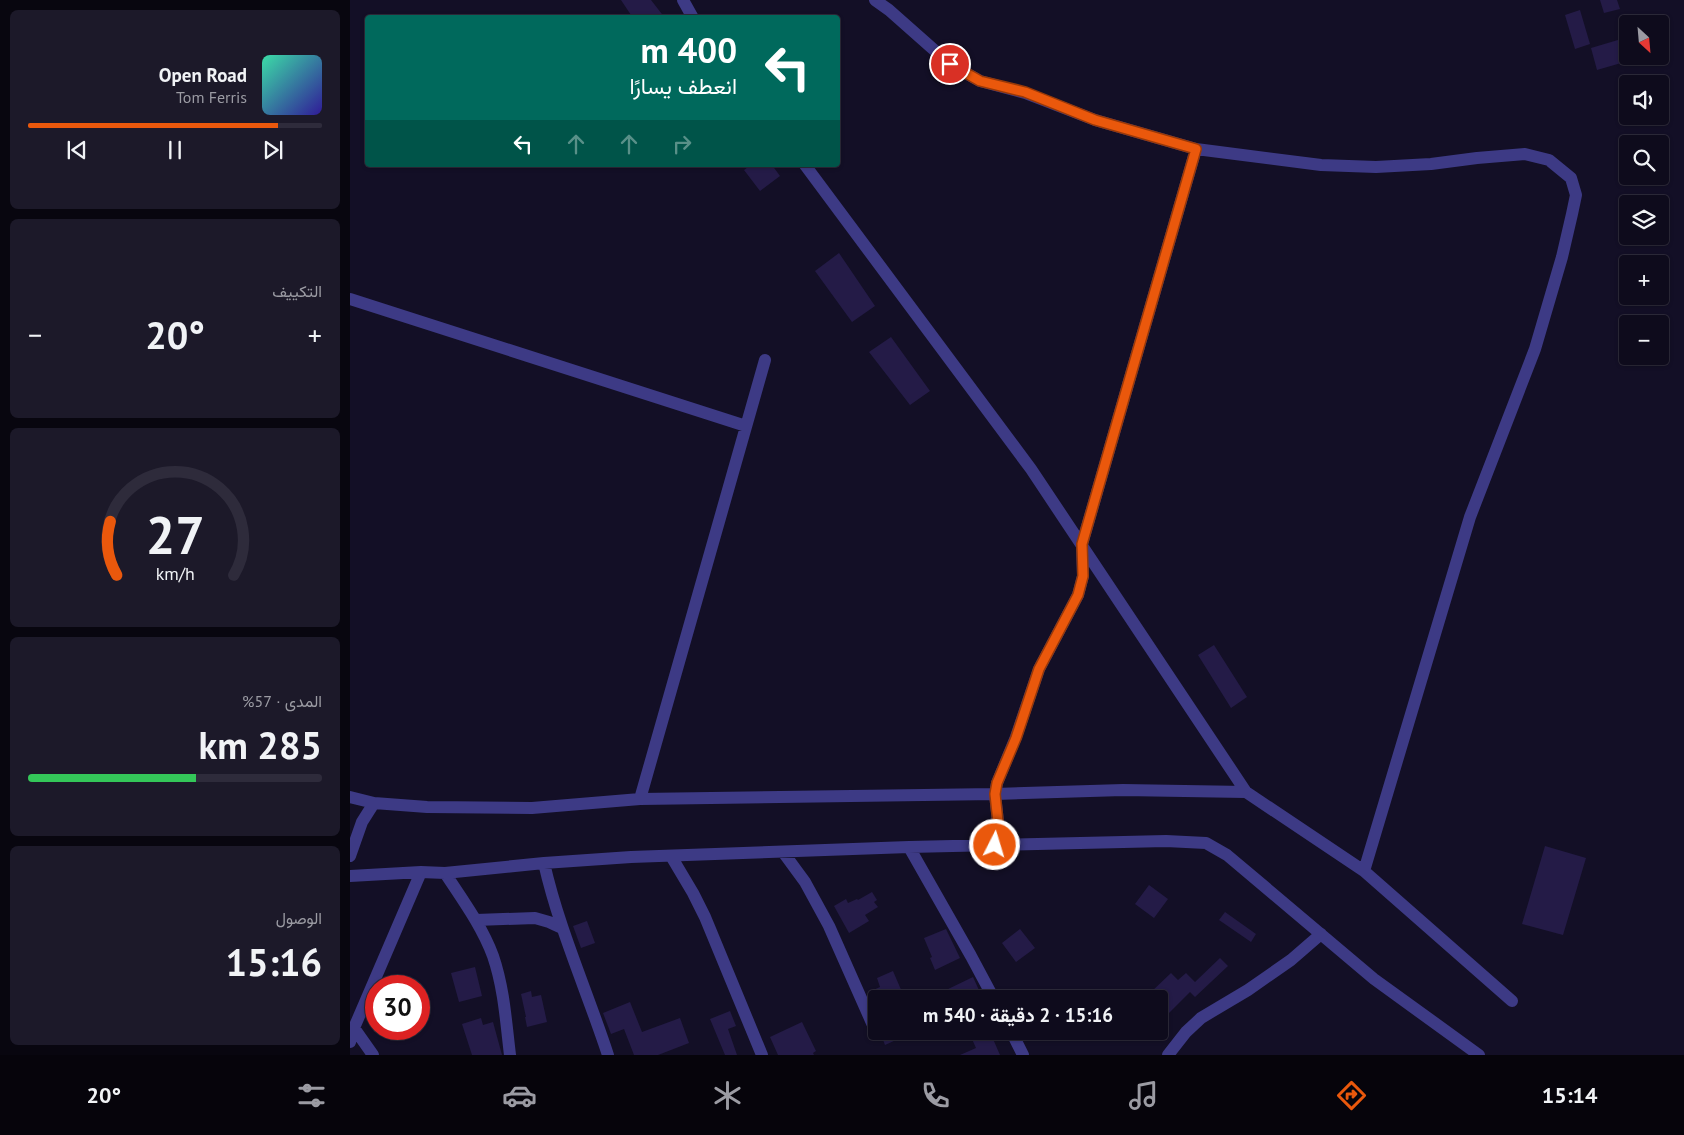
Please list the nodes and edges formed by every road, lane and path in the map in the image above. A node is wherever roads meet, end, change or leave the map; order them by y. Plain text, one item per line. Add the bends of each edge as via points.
1 (683, 0) edge
2 (875, 0) edge
3 (691, 15) edge
4 (1196, 149) junction
5 (807, 167) edge
6 (350, 299) edge
7 (765, 360) dead end
8 (746, 426) junction
9 (1082, 544) junction
10 (1246, 792) junction
11 (995, 794) junction
12 (350, 798) edge
13 (640, 799) junction
14 (374, 803) junction
15 (995, 845) junction
16 (909, 847) junction
17 (783, 852) junction
18 (350, 856) edge
19 (671, 856) junction
20 (544, 863) junction
21 (1364, 871) junction
22 (421, 872) junction
23 (445, 872) junction
24 (350, 876) edge
25 (476, 920) junction
26 (562, 928) junction
27 (1321, 934) junction
28 (989, 990) edge
29 (1512, 1001) dead end
30 (868, 1014) edge
31 (354, 1028) junction
32 (1016, 1040) edge
33 (350, 1042) edge
34 (373, 1055) edge
35 (510, 1055) edge
36 (608, 1055) edge
37 (762, 1055) edge
38 (1023, 1055) edge
39 (1168, 1055) edge
40 (1479, 1055) edge

1 - 3 street
2 - 4 street via 950,64 980,81 1025,92 1095,120
4 - 9 street
4 - 21 street via 1321,165 1376,166 1525,154 1549,160 1570,178 1576,195 1535,349 1470,517
5 - 9 street via 1031,469
6 - 8 street
7 - 8 street
8 - 13 street
9 - 10 street
9 - 11 street via 1083,576 1078,595 1039,669
10 - 11 street via 1123,790
10 - 21 street
11 - 13 street
11 - 15 street via 998,822
12 - 14 street
13 - 14 street via 532,808
14 - 18 street via 362,822
15 - 16 street
15 - 27 street via 1206,843 1227,855
16 - 17 street
16 - 28 street
17 - 19 street
17 - 30 street via 805,882 829,926
19 - 20 street
19 - 37 street via 705,916
20 - 23 street
20 - 26 street
21 - 29 street
22 - 23 street
22 - 24 street
22 - 31 street
23 - 25 street
25 - 26 street via 535,918
25 - 35 street via 502,988
26 - 36 street
27 - 39 street via 1291,960 1201,1018
27 - 40 street via 1374,979
31 - 33 street
31 - 34 street
32 - 38 street

